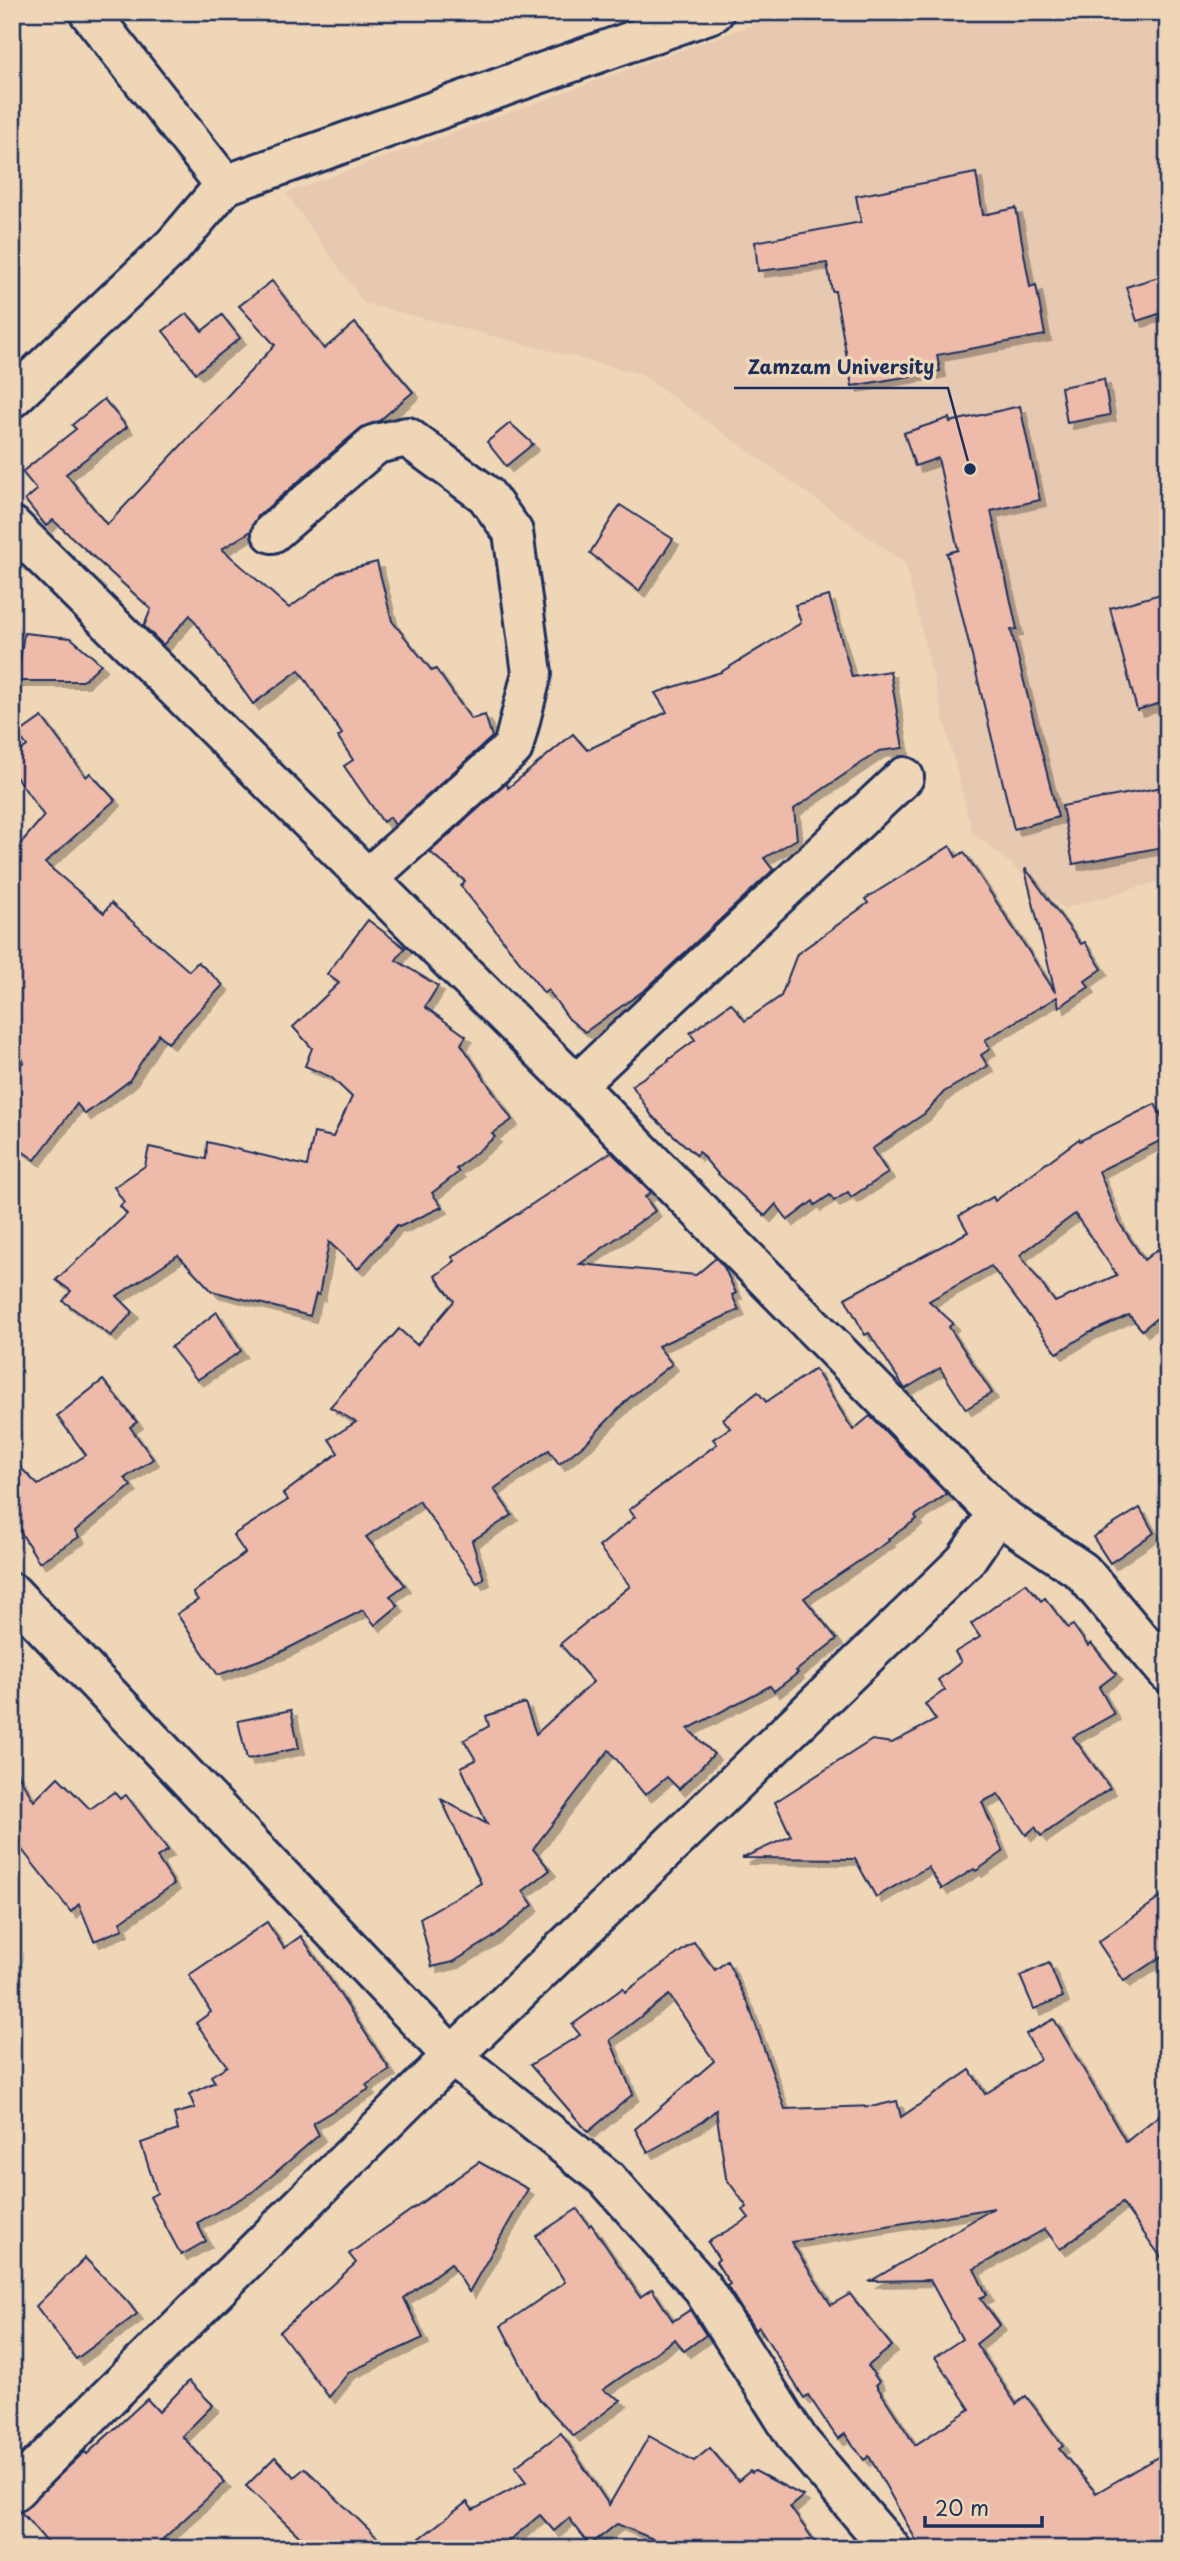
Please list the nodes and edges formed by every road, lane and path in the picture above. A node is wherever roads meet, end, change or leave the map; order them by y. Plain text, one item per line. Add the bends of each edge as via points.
1 (89, 12) edge
2 (714, 12) edge
3 (225, 185) junction
4 (12, 398) edge
5 (12, 526) edge
6 (272, 533) dead end
7 (904, 777) dead end
8 (368, 878) junction
9 (576, 1085) junction
10 (997, 1514) junction
11 (12, 1593) edge
12 (1168, 1673) edge
13 (452, 2056) junction
14 (12, 2493) edge
15 (891, 2549) edge

1 - 3 street
2 - 3 street
3 - 4 street via 174,245
5 - 8 street
6 - 8 street via 376,444 407,437 486,495 513,532 532,673 513,748
7 - 9 street
8 - 9 street
9 - 10 street
10 - 12 street via 1082,1572
10 - 13 street via 965,1561
11 - 13 street
13 - 14 street
13 - 15 street via 607,2179 701,2286 799,2441

